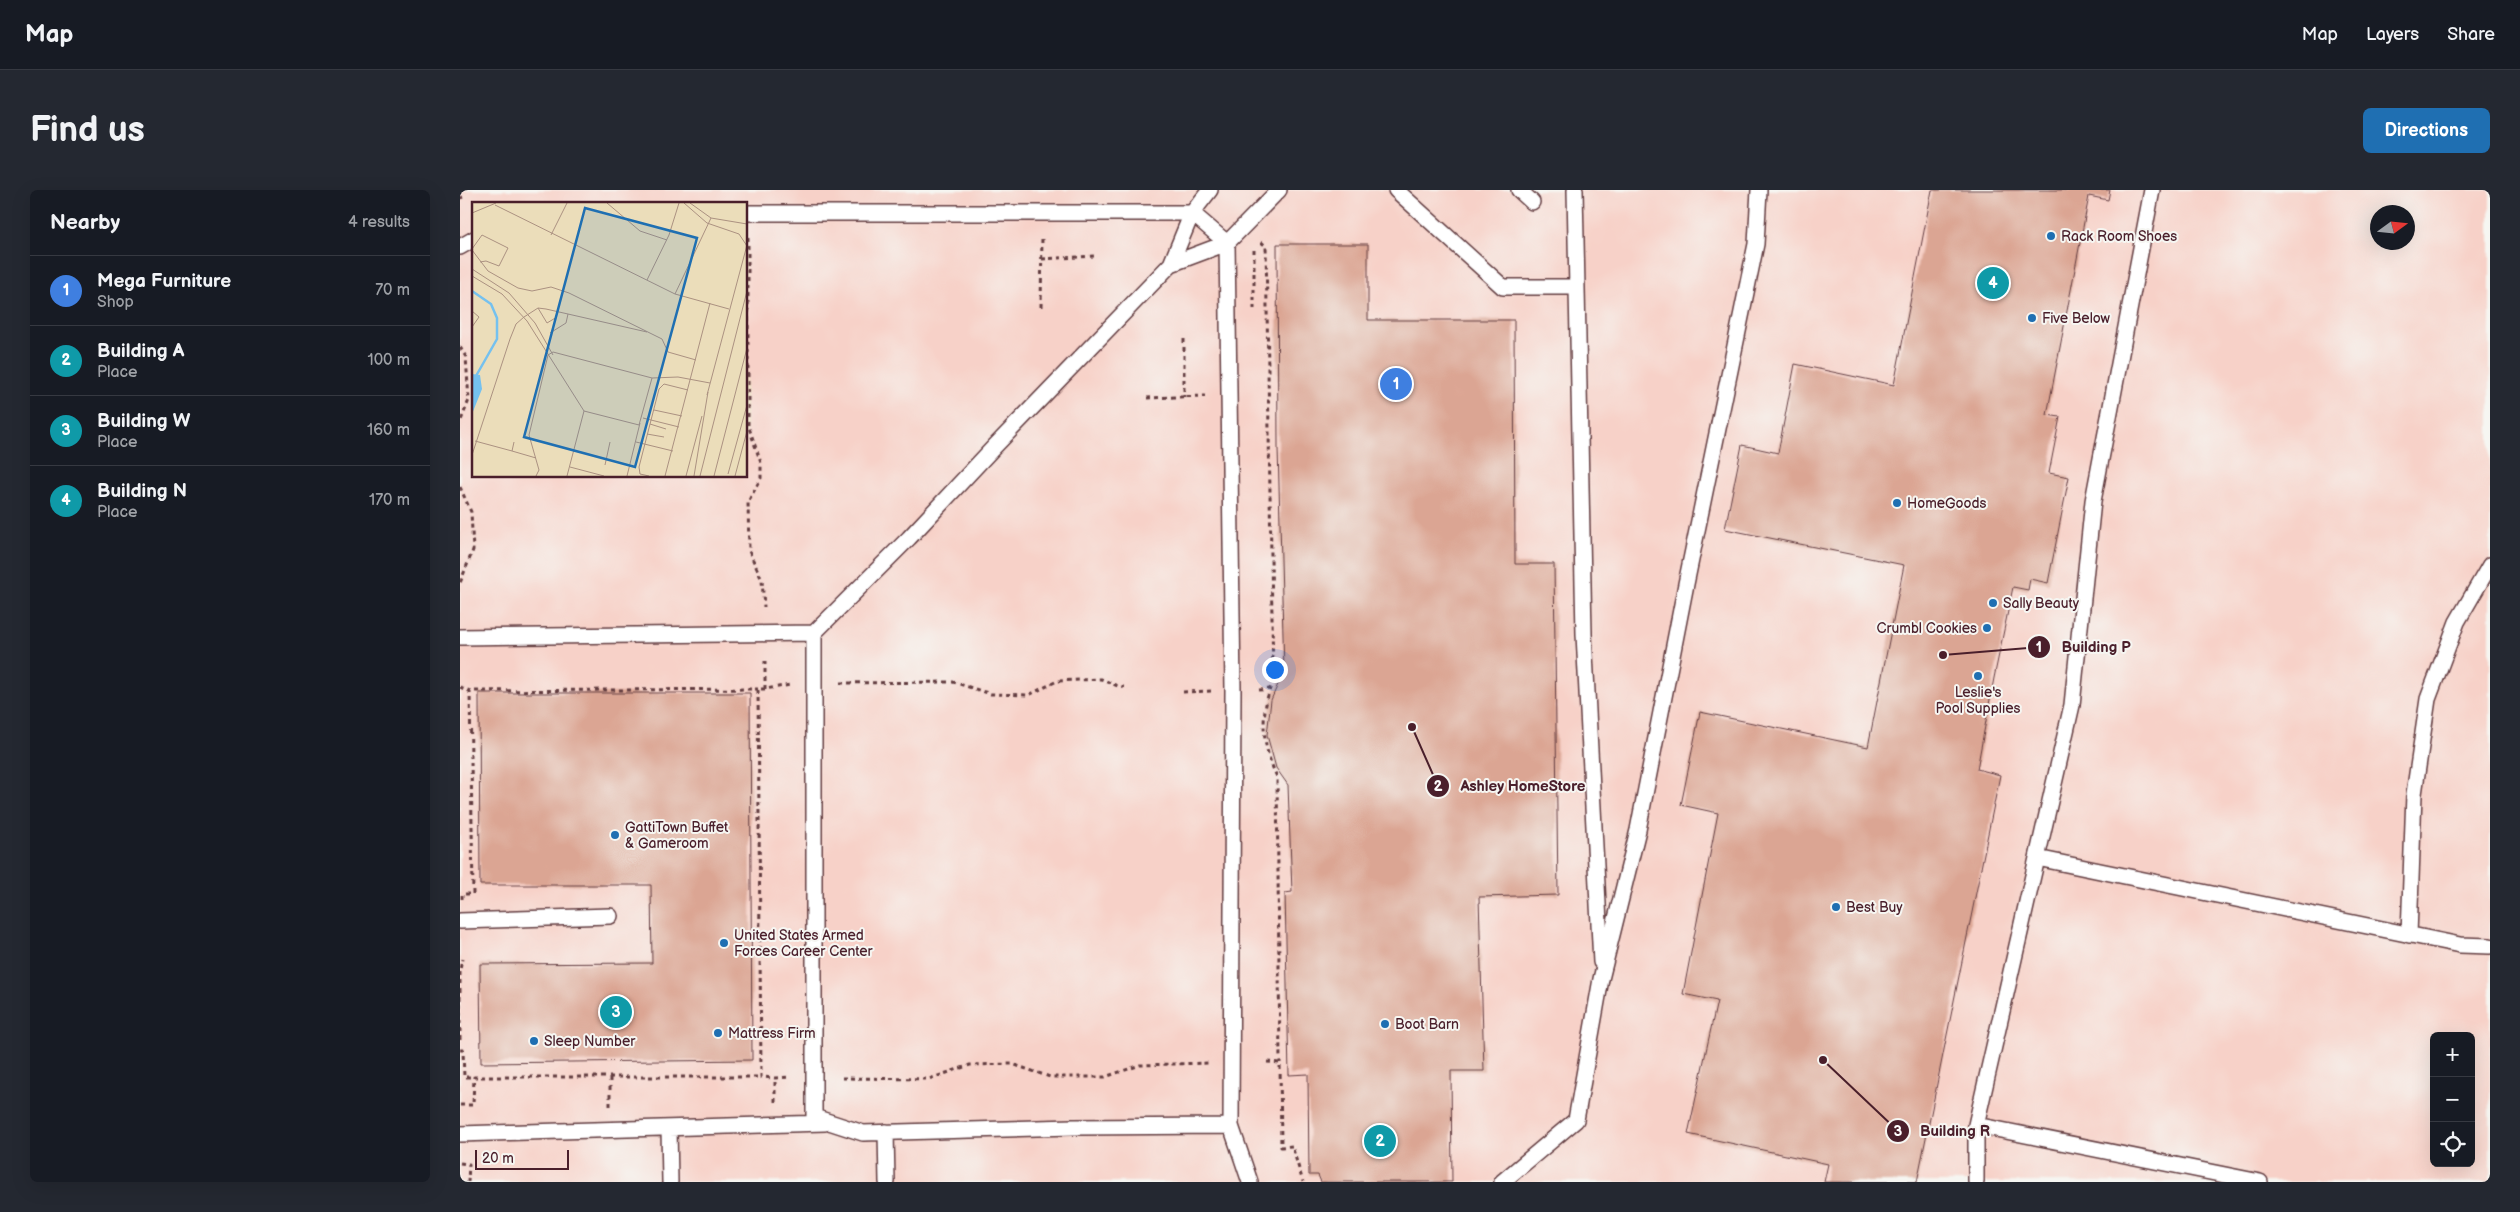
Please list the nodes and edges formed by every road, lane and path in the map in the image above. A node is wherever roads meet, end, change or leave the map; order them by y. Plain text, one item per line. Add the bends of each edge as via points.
1 (1210, 190) edge
2 (1279, 190) edge
3 (1396, 190) edge
4 (1519, 190) edge
5 (1575, 190) edge
6 (1759, 190) edge
7 (2152, 190) edge
8 (1532, 202) dead end
9 (748, 213) edge
10 (1192, 213) junction
11 (1042, 231) dead end
12 (748, 237) dead end
13 (472, 240) edge
14 (1227, 243) junction
15 (460, 247) edge
16 (1094, 256) dead end
17 (1042, 258) junction
18 (1171, 264) junction
19 (1577, 287) junction
20 (1041, 307) dead end
21 (1254, 313) dead end
22 (1184, 339) dead end
23 (460, 347) edge
24 (1211, 396) dead end
25 (1184, 397) junction
26 (1147, 398) dead end
27 (460, 423) edge
28 (460, 486) edge
29 (2490, 565) edge
30 (460, 583) edge
31 (764, 607) dead end
32 (814, 633) junction
33 (460, 638) edge
34 (765, 661) dead end
35 (840, 683) dead end
36 (794, 684) dead end
37 (1124, 686) dead end
38 (460, 687) edge
39 (758, 689) junction
40 (765, 689) junction
41 (1259, 690) dead end
42 (1270, 690) junction
43 (470, 691) junction
44 (1214, 691) dead end
45 (1183, 692) dead end
46 (2037, 858) junction
47 (462, 904) dead end
48 (610, 916) dead end
49 (460, 921) edge
50 (2409, 935) junction
51 (2490, 946) edge
52 (462, 959) dead end
53 (1601, 979) junction
54 (460, 1040) edge
55 (460, 1050) edge
56 (1267, 1062) dead end
57 (1218, 1063) dead end
58 (1280, 1063) junction
59 (474, 1077) junction
60 (610, 1077) junction
61 (761, 1077) junction
62 (797, 1077) dead end
63 (776, 1078) junction
64 (842, 1078) dead end
65 (610, 1093) dead end
66 (775, 1102) dead end
67 (460, 1105) edge
68 (832, 1123) junction
69 (1976, 1125) junction
70 (1231, 1126) junction
71 (669, 1128) junction
72 (886, 1132) junction
73 (460, 1134) edge
74 (460, 1164) edge
75 (468, 1182) edge
76 (670, 1182) edge
77 (887, 1182) edge
78 (1250, 1182) edge
79 (1302, 1182) edge
80 (1502, 1182) edge
81 (1976, 1182) edge
82 (2260, 1182) edge

1 - 10 lane
2 - 14 lane
3 - 19 lane via 1502,287
4 - 8 lane
5 - 19 lane
6 - 53 lane via 1756,244 1638,830
7 - 46 lane via 2093,501 2072,705
9 - 10 lane
10 - 14 lane
10 - 18 lane
11 - 17 path
12 - 31 path via 748,425 761,464 761,478 748,502 749,551 762,580
13 - 15 lane
14 - 18 lane
14 - 70 lane via 1233,690
16 - 17 path
17 - 20 path
18 - 32 lane
19 - 53 lane via 1584,634
21 - 42 path via 1255,246 1259,241 1266,246 1274,680
22 - 25 path
23 - 27 path via 466,357 469,400
24 - 25 path
25 - 26 path
28 - 30 path via 471,512 474,550
29 - 50 lane via 2457,622 2428,699 2414,794
32 - 33 lane
32 - 68 lane via 814,1117
34 - 40 path
35 - 37 path via 953,682 991,694 1029,695 1057,680 1101,679
36 - 40 path
38 - 43 path
39 - 40 path
39 - 43 path
39 - 61 path
41 - 42 path
42 - 58 path via 1263,726 1270,762 1277,777
43 - 47 path via 473,894 462,894
44 - 45 path
46 - 50 lane
46 - 69 lane
48 - 49 lane
50 - 51 lane via 2460,945
52 - 54 path
53 - 80 lane via 1576,1120
55 - 59 path via 463,1050 464,1077
56 - 58 path
57 - 64 path via 1140,1064 1105,1078 1050,1077 1012,1064 970,1065 930,1079
58 - 79 path via 1281,1148 1292,1146
59 - 60 path
59 - 67 path via 474,1105
60 - 61 path
60 - 65 path
61 - 63 path
62 - 63 path
63 - 66 path
68 - 71 lane
68 - 72 lane via 864,1133
69 - 81 lane
69 - 82 lane
70 - 72 lane
70 - 78 lane
71 - 73 lane
71 - 76 lane
72 - 77 lane
74 - 75 path via 469,1164

